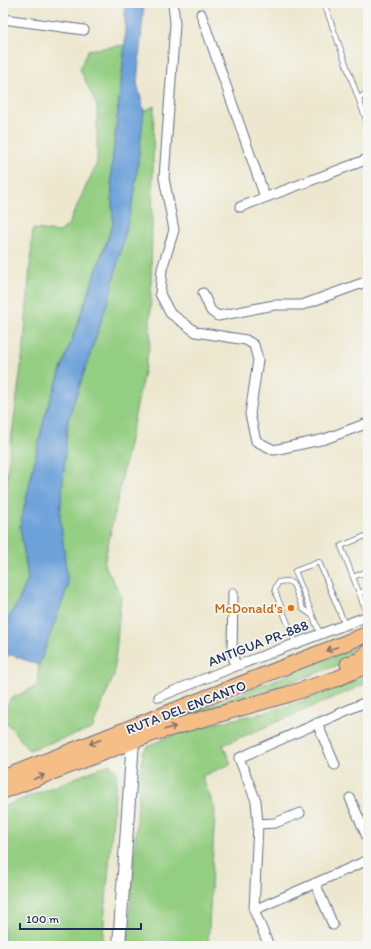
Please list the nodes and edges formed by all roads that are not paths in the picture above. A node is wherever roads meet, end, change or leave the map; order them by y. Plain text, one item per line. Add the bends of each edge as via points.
1 (173, 3) edge
2 (324, 3) edge
3 (201, 14) dead end
4 (3, 19) edge
5 (84, 30) dead end
6 (368, 91) edge
7 (359, 99) junction
8 (368, 125) edge
9 (368, 159) edge
10 (265, 197) junction
11 (240, 207) dead end
12 (368, 281) edge
13 (203, 293) dead end
14 (368, 423) edge
15 (368, 535) edge
16 (363, 573) dead end
17 (353, 577) junction
18 (368, 590) edge
19 (233, 593) dead end
20 (359, 593) junction
21 (368, 600) edge
22 (362, 602) junction
23 (313, 616) junction
24 (368, 617) edge
25 (344, 625) junction
26 (320, 634) junction
27 (368, 634) edge
28 (296, 644) junction
29 (368, 652) edge
30 (368, 665) edge
31 (236, 666) junction
32 (159, 698) dead end
33 (368, 700) edge
34 (236, 710) junction
35 (317, 723) junction
36 (132, 734) junction
37 (335, 765) dead end
38 (3, 778) edge
39 (3, 791) edge
40 (350, 798) dead end
41 (300, 813) dead end
42 (258, 824) junction
43 (368, 839) edge
44 (368, 860) edge
45 (315, 883) junction
46 (254, 910) junction
47 (333, 925) dead end
48 (119, 946) edge
49 (270, 946) edge

1 - 14 street via 174,24 164,178 174,230 162,269 160,294 170,313 196,332 246,340 254,345 258,360 250,414 256,441 274,450 325,439
2 - 7 lane
3 - 10 street
4 - 5 street
6 - 7 lane
7 - 8 lane
9 - 10 street
10 - 11 street
12 - 13 street via 302,305 274,305 218,316 211,311
15 - 17 lane via 341,546
16 - 17 lane
17 - 20 lane
18 - 20 lane
19 - 31 street via 232,654
20 - 22 lane
21 - 22 lane
22 - 24 lane
23 - 25 lane via 295,571 319,562
23 - 26 lane
23 - 28 lane via 303,609 293,584 288,581 278,582 276,594
24 - 25 street, ANTIGUA PR-888
25 - 26 street, ANTIGUA PR-888
26 - 28 street, ANTIGUA PR-888
27 -> 36 main road, RUTA DEL ENCANTO
28 - 31 street, ANTIGUA PR-888
29 - 34 main road via 360,660 267,694
30 - 34 main road, RUTA DEL ENCANTO via 336,679
31 - 32 street, ANTIGUA PR-888
33 - 35 street
36 -> 34 main road, RUTA DEL ENCANTO via 180,725
35 - 37 street
35 - 42 street via 239,758 256,801
36 -> 38 main road, RUTA DEL ENCANTO
39 -> 36 main road, RUTA DEL ENCANTO
36 - 48 street
40 - 43 street
41 - 42 street via 275,823
42 - 46 street
44 - 45 street
45 - 46 street
45 - 47 street
46 - 49 street

